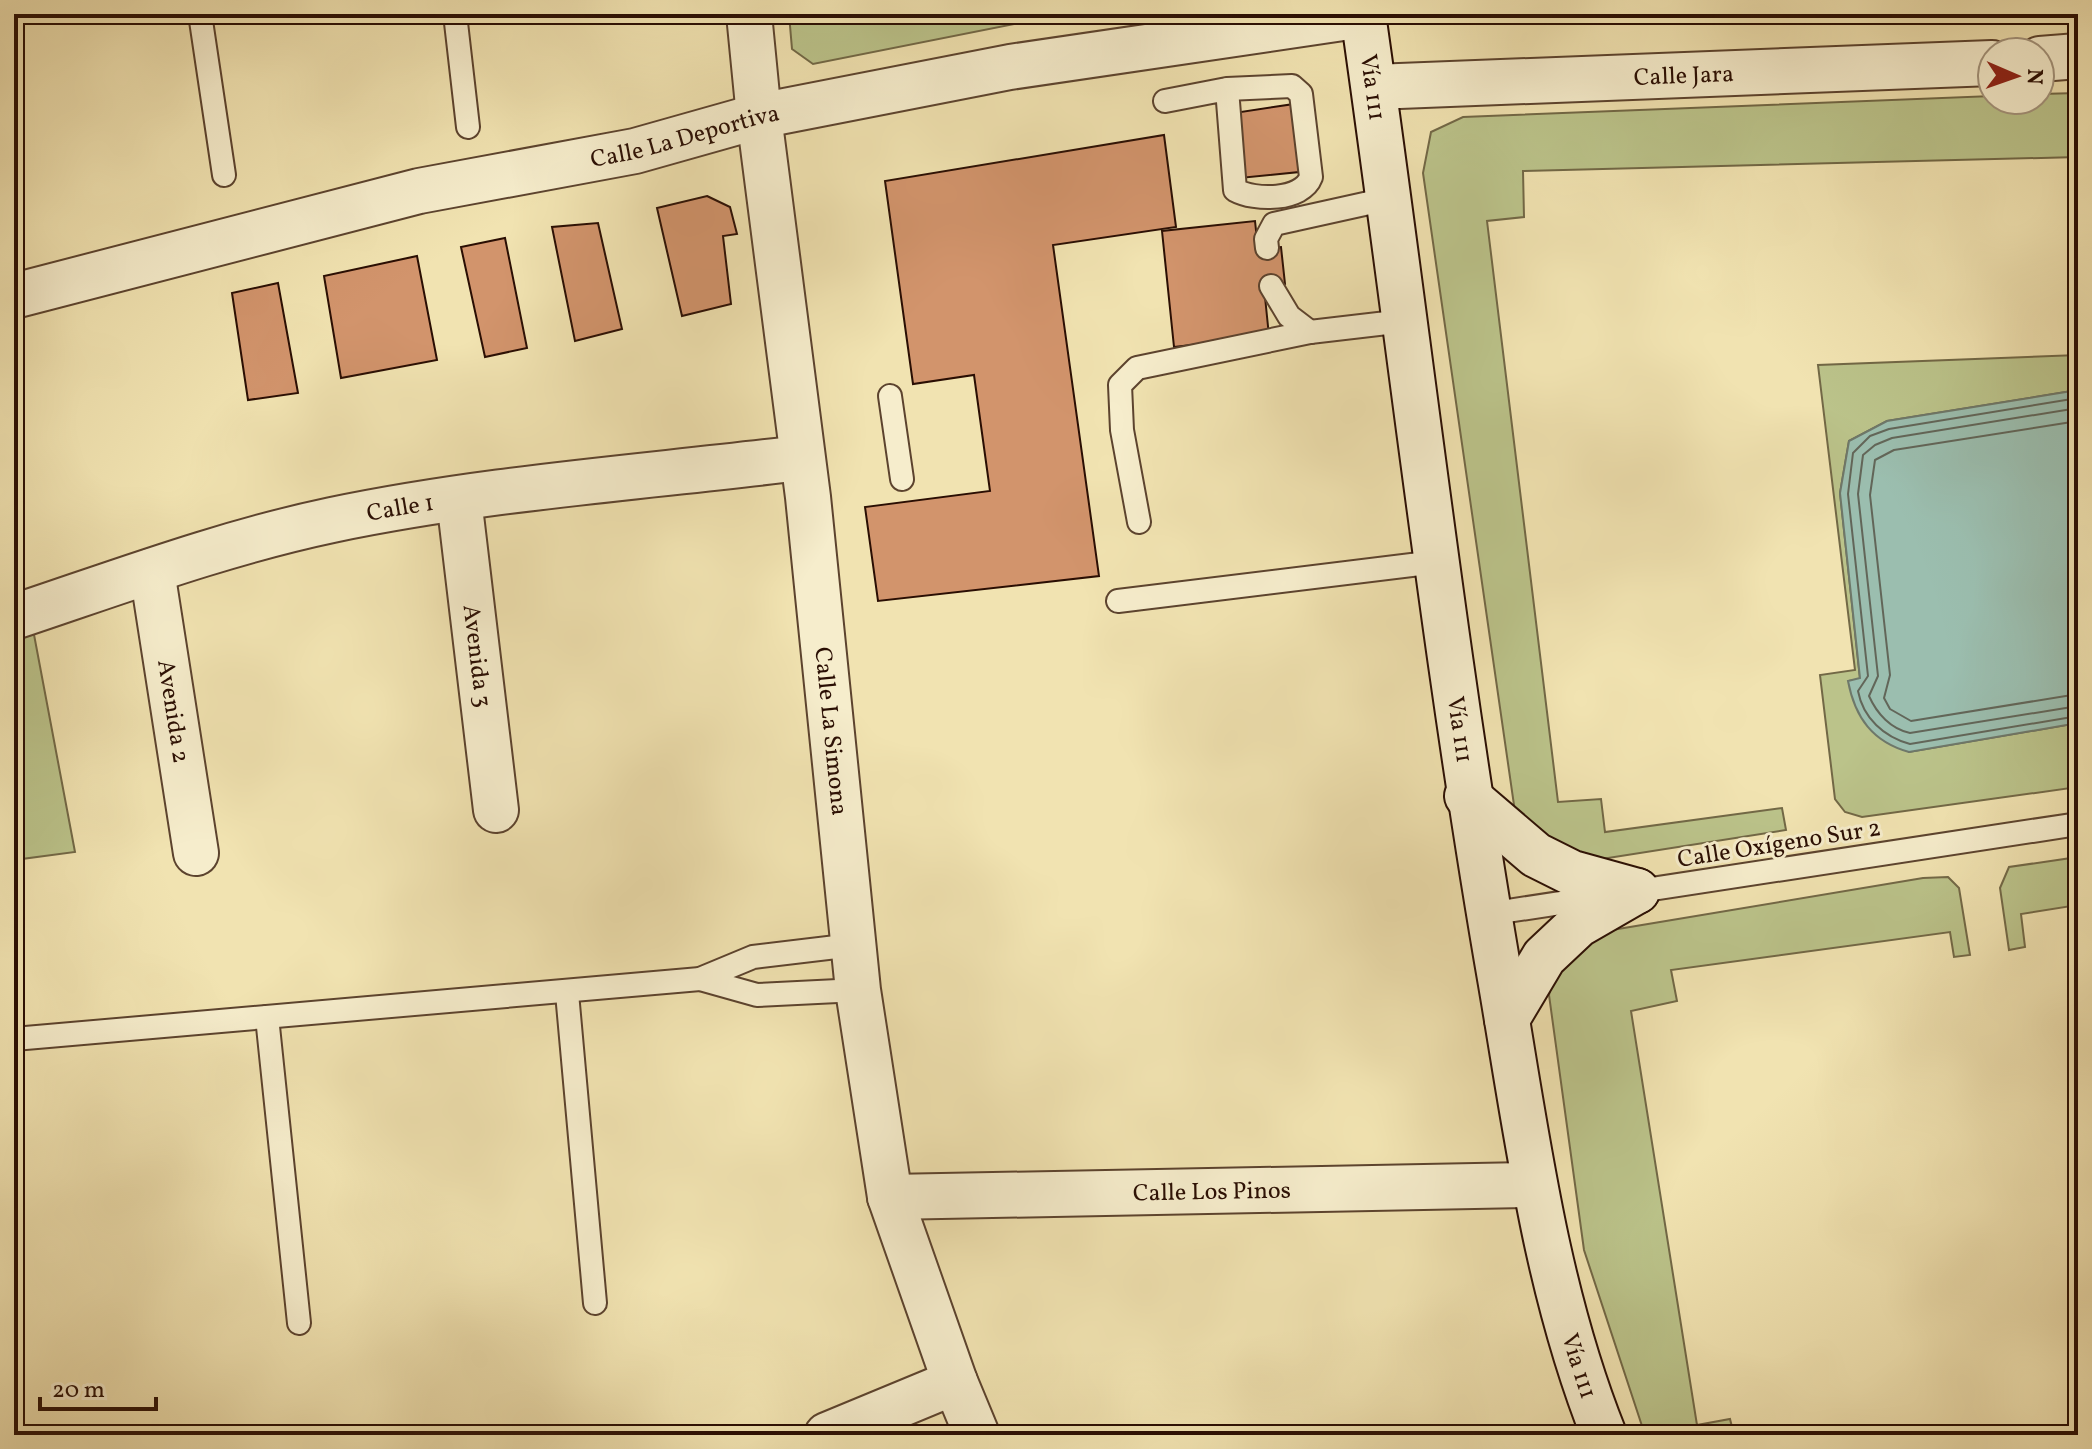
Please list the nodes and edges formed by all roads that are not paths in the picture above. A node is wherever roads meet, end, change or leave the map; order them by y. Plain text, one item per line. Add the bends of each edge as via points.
1 (200, 14) edge
2 (455, 14) edge
3 (749, 14) edge
4 (1363, 14) edge
5 (2078, 56) edge
6 (2056, 58) edge
7 (1976, 64) edge
8 (1374, 87) junction
9 (1227, 89) junction
10 (1165, 101) dead end
11 (759, 116) junction
12 (468, 127) dead end
13 (224, 175) dead end
14 (1387, 199) junction
15 (1267, 248) dead end
16 (1271, 286) dead end
17 (14, 296) edge
18 (1404, 321) junction
19 (1310, 332) junction
20 (890, 396) dead end
21 (800, 458) junction
22 (902, 479) dead end
23 (459, 499) junction
24 (1139, 522) dead end
25 (1436, 562) junction
26 (152, 571) junction
27 (1118, 601) dead end
28 (14, 617) edge
29 (1467, 796) junction
30 (496, 810) dead end
31 (2078, 824) edge
32 (196, 853) dead end
33 (1637, 891) junction
34 (1488, 914) junction
35 (853, 945) junction
36 (700, 979) junction
37 (858, 990) junction
38 (567, 993) junction
39 (267, 1017) junction
40 (1507, 1019) junction
41 (14, 1039) edge
42 (1532, 1185) junction
43 (890, 1197) junction
44 (595, 1303) dead end
45 (299, 1323) dead end
46 (955, 1382) junction
47 (827, 1435) edge
48 (977, 1435) edge
49 (1604, 1435) edge

1 - 13 lane
2 - 12 lane
3 - 11 street, Calle La Simona
4 - 8 street, Vía 111
4 - 11 street, Calle La Deportiva via 1010,67
5 - 6 street
7 - 8 street, Calle Jara
8 - 14 street, Vía 111
9 - 9 lane via 1292,86 1301,94 1311,177 1307,187 1296,195 1245,195 1235,190
9 - 10 lane
11 - 17 street, Calle La Deportiva via 635,151 419,191
11 - 21 street, Calle La Simona
14 - 15 lane via 1274,224
14 - 18 street, Vía 111
16 - 19 lane via 1289,316
18 - 19 lane
18 - 25 street, Vía 111
19 - 24 lane via 1137,368 1120,385 1122,430
20 - 22 lane
21 - 23 street, Calle 1
21 - 35 street, Calle La Simona
23 - 26 street, Calle 1 via 238,541
23 - 30 street, Avenida 3
25 - 27 lane
25 - 29 street, Vía 111
26 - 28 street, Calle 1
26 - 32 street, Avenida 2
29 - 33 street via 1536,855 1572,873
29 - 34 street, Vía 111
31 - 33 lane, Calle Oxígeno Sur 2
33 - 34 lane, Calle Oxígeno Sur 2
33 - 40 street via 1578,925 1555,946
34 - 40 street, Vía 111
35 - 36 lane via 753,957
35 - 37 street, Calle La Simona
36 - 37 lane via 757,995
36 - 38 lane
37 - 43 street, Calle La Simona
38 - 39 lane
38 - 44 lane
39 - 41 lane
39 - 45 lane
40 - 42 street, Vía 111
42 - 43 street, Calle Los Pinos
42 - 49 street, Vía 111 via 1579,1373
43 - 46 street, Calle La Simona
46 - 47 street
46 - 48 street, Calle La Simona

